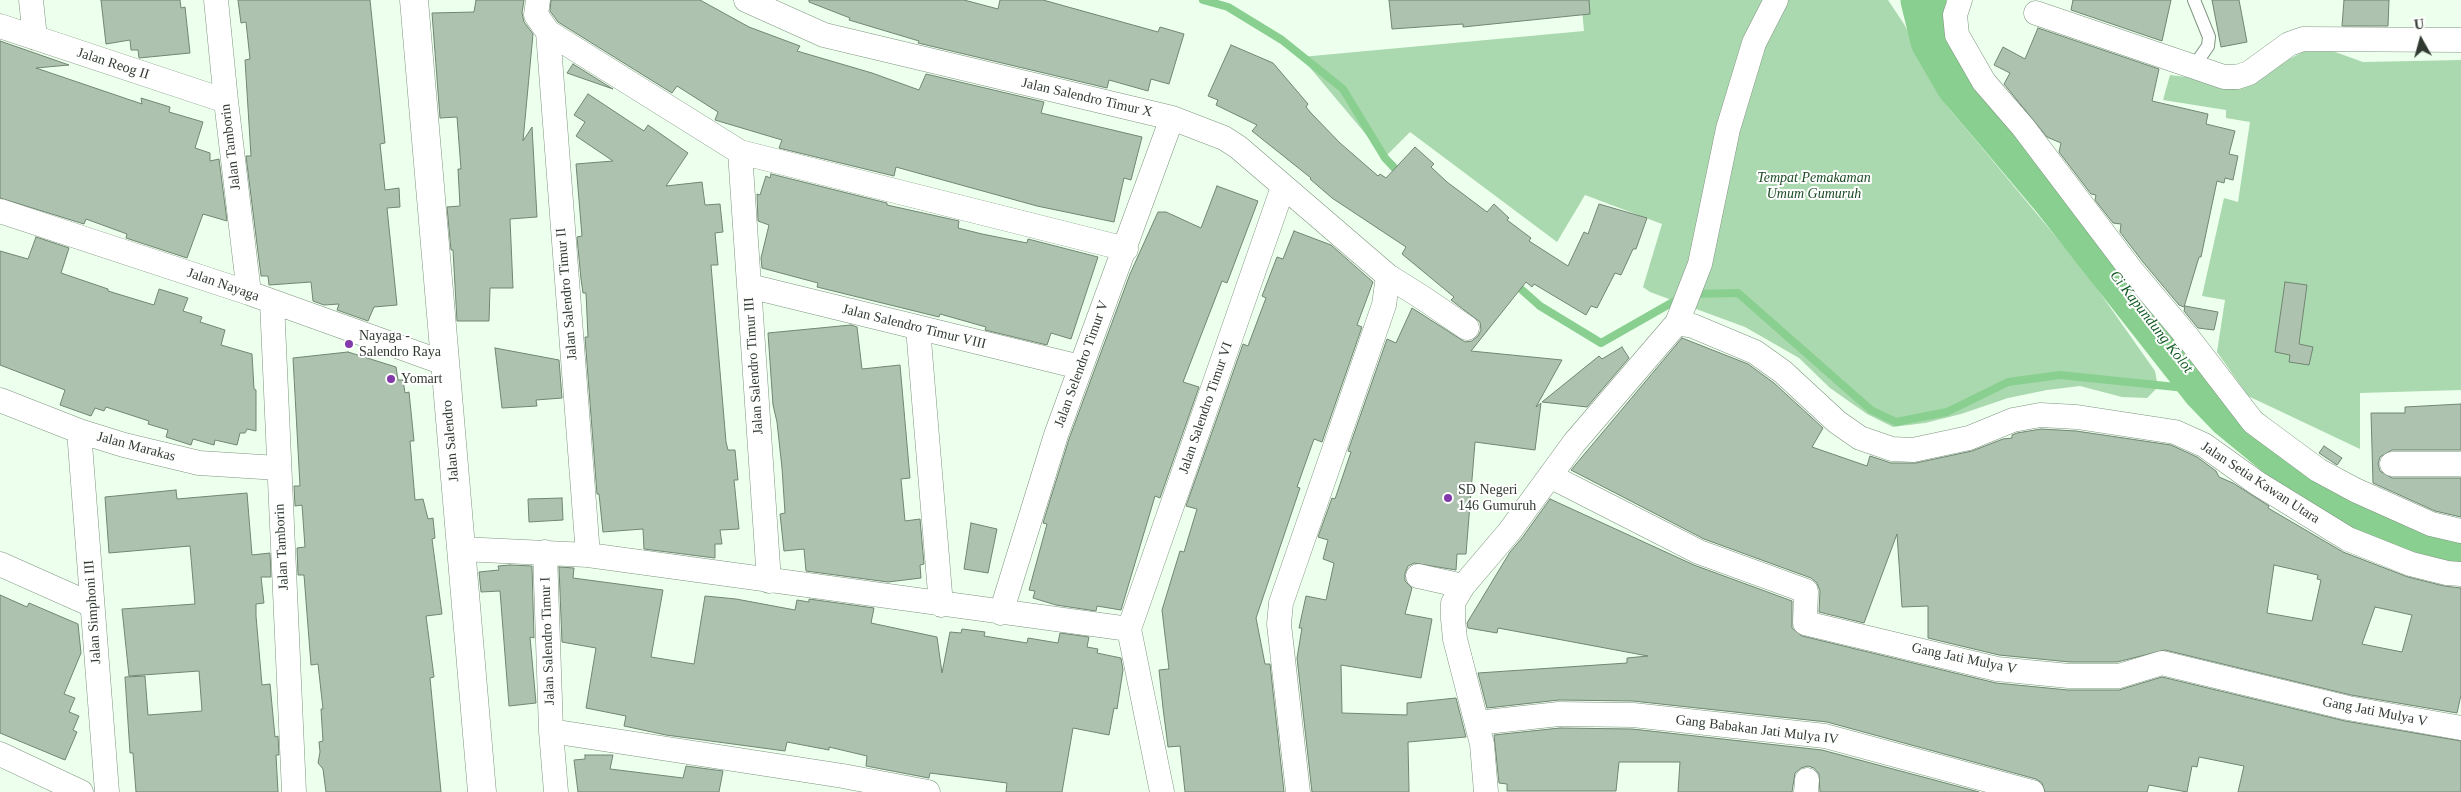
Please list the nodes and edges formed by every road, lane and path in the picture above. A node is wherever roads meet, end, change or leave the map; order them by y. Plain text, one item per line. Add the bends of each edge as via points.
1 (31, 0) edge
2 (216, 0) edge
3 (414, 0) edge
4 (538, 0) edge
5 (746, 0) edge
6 (1776, 0) edge
7 (1960, 0) edge
8 (2194, 0) edge
9 (2036, 13) dead end
10 (0, 26) edge
11 (548, 32) junction
12 (35, 38) junction
13 (2461, 40) edge
14 (2187, 64) junction
15 (226, 101) junction
16 (1172, 118) junction
17 (740, 152) junction
18 (1283, 187) junction
19 (0, 211) edge
20 (1126, 249) junction
21 (1388, 276) junction
22 (749, 286) junction
23 (249, 293) junction
24 (272, 302) junction
25 (1679, 317) junction
26 (918, 328) junction
27 (1467, 328) dead end
28 (444, 363) junction
29 (1080, 367) junction
30 (0, 400) edge
31 (79, 431) junction
32 (2392, 464) dead end
33 (2461, 464) edge
34 (278, 468) junction
35 (1550, 476) junction
36 (2461, 531) edge
37 (461, 548) junction
38 (545, 552) junction
39 (588, 556) junction
40 (0, 564) edge
41 (2461, 574) edge
42 (1418, 576) dead end
43 (769, 581) junction
44 (1463, 586) junction
45 (92, 605) junction
46 (942, 605) junction
47 (1001, 613) junction
48 (1129, 630) junction
49 (1477, 723) junction
50 (2461, 728) edge
51 (551, 731) junction
52 (0, 754) edge
53 (843, 784) edge
54 (81, 792) edge
55 (107, 792) edge
56 (294, 792) edge
57 (482, 792) edge
58 (556, 792) edge
59 (928, 792) edge
60 (1162, 792) edge
61 (1298, 792) edge
62 (1486, 792) edge
63 (2032, 792) edge

1 - 12 street
2 - 15 street, Jalan Tamborin
3 - 28 street, Jalan Salendro
4 - 11 street via 536,15
5 - 16 street, Jalan Salendro Timur X via 824,35
6 - 25 street via 1754,43 1728,129 1700,264
7 - 36 street via 1955,15 1957,35 1984,82 2023,127 2132,271 2253,422 2318,470 2355,490 2430,524
8 - 14 lane via 2209,37 2208,46 2199,59
9 - 14 street
10 - 12 street, Jalan Reog II
11 - 17 street
11 - 39 street, Jalan Salendro Timur II
12 - 15 street, Jalan Reog II
13 - 14 street via 2303,39 2289,44 2249,73 2237,77 2224,77
15 - 23 street, Jalan Tamborin
16 - 18 street, Jalan Salendro Timur X via 1224,138
16 - 20 street, Jalan Selendro Timur V
17 - 20 street
17 - 22 street, Jalan Salendro Timur III
18 - 21 street, Jalan Salendro Timur X
18 - 48 street, Jalan Salendro Timur VI
19 - 23 street, Jalan Nayaga
20 - 29 street, Jalan Selendro Timur V
21 - 27 street, Jalan Salendro Timur X
21 - 61 street via 1384,305 1281,603 1279,624
22 - 26 street, Jalan Salendro Timur VIII
22 - 43 street, Jalan Salendro Timur III
23 - 24 street, Jalan Nayaga
24 - 28 street, Jalan Nayaga
24 - 34 street, Jalan Tamborin
25 - 35 street
25 - 41 street, Jalan Setia Kawan Utara via 1755,352 1783,372 1837,422 1860,438 1892,449 1914,450 1970,438 2013,420 2040,416 2077,417 2175,432 2204,445 2257,483 2348,539 2411,564
26 - 29 street, Jalan Salendro Timur VIII
26 - 46 street
28 - 37 street, Jalan Salendro
29 - 47 street, Jalan Selendro Timur V
30 - 31 street, Jalan Marakas
31 - 34 street, Jalan Marakas via 199,463
31 - 45 street, Jalan Simphoni III
32 - 33 street
34 - 56 street, Jalan Tamborin
35 - 44 street via 1509,532
35 - 50 street, Gang Jati Mulya V via 1699,552 1806,591 1805,623 1997,669 2069,676 2119,676 2162,663 2348,708
37 - 38 street
37 - 57 street, Jalan Salendro
38 - 39 street
38 - 51 street, Jalan Salendro Timur I
39 - 43 street
40 - 45 street
42 - 44 street
43 - 46 street
44 - 49 street via 1453,602 1452,619
45 - 55 street, Jalan Simphoni III
46 - 47 street
47 - 48 street
48 - 60 street
49 - 62 street
49 - 63 street, Gang Babakan Jati Mulya IV via 1559,714 1633,715 1825,736
51 - 53 street
51 - 58 street, Jalan Salendro Timur I
52 - 54 street
53 - 59 street

